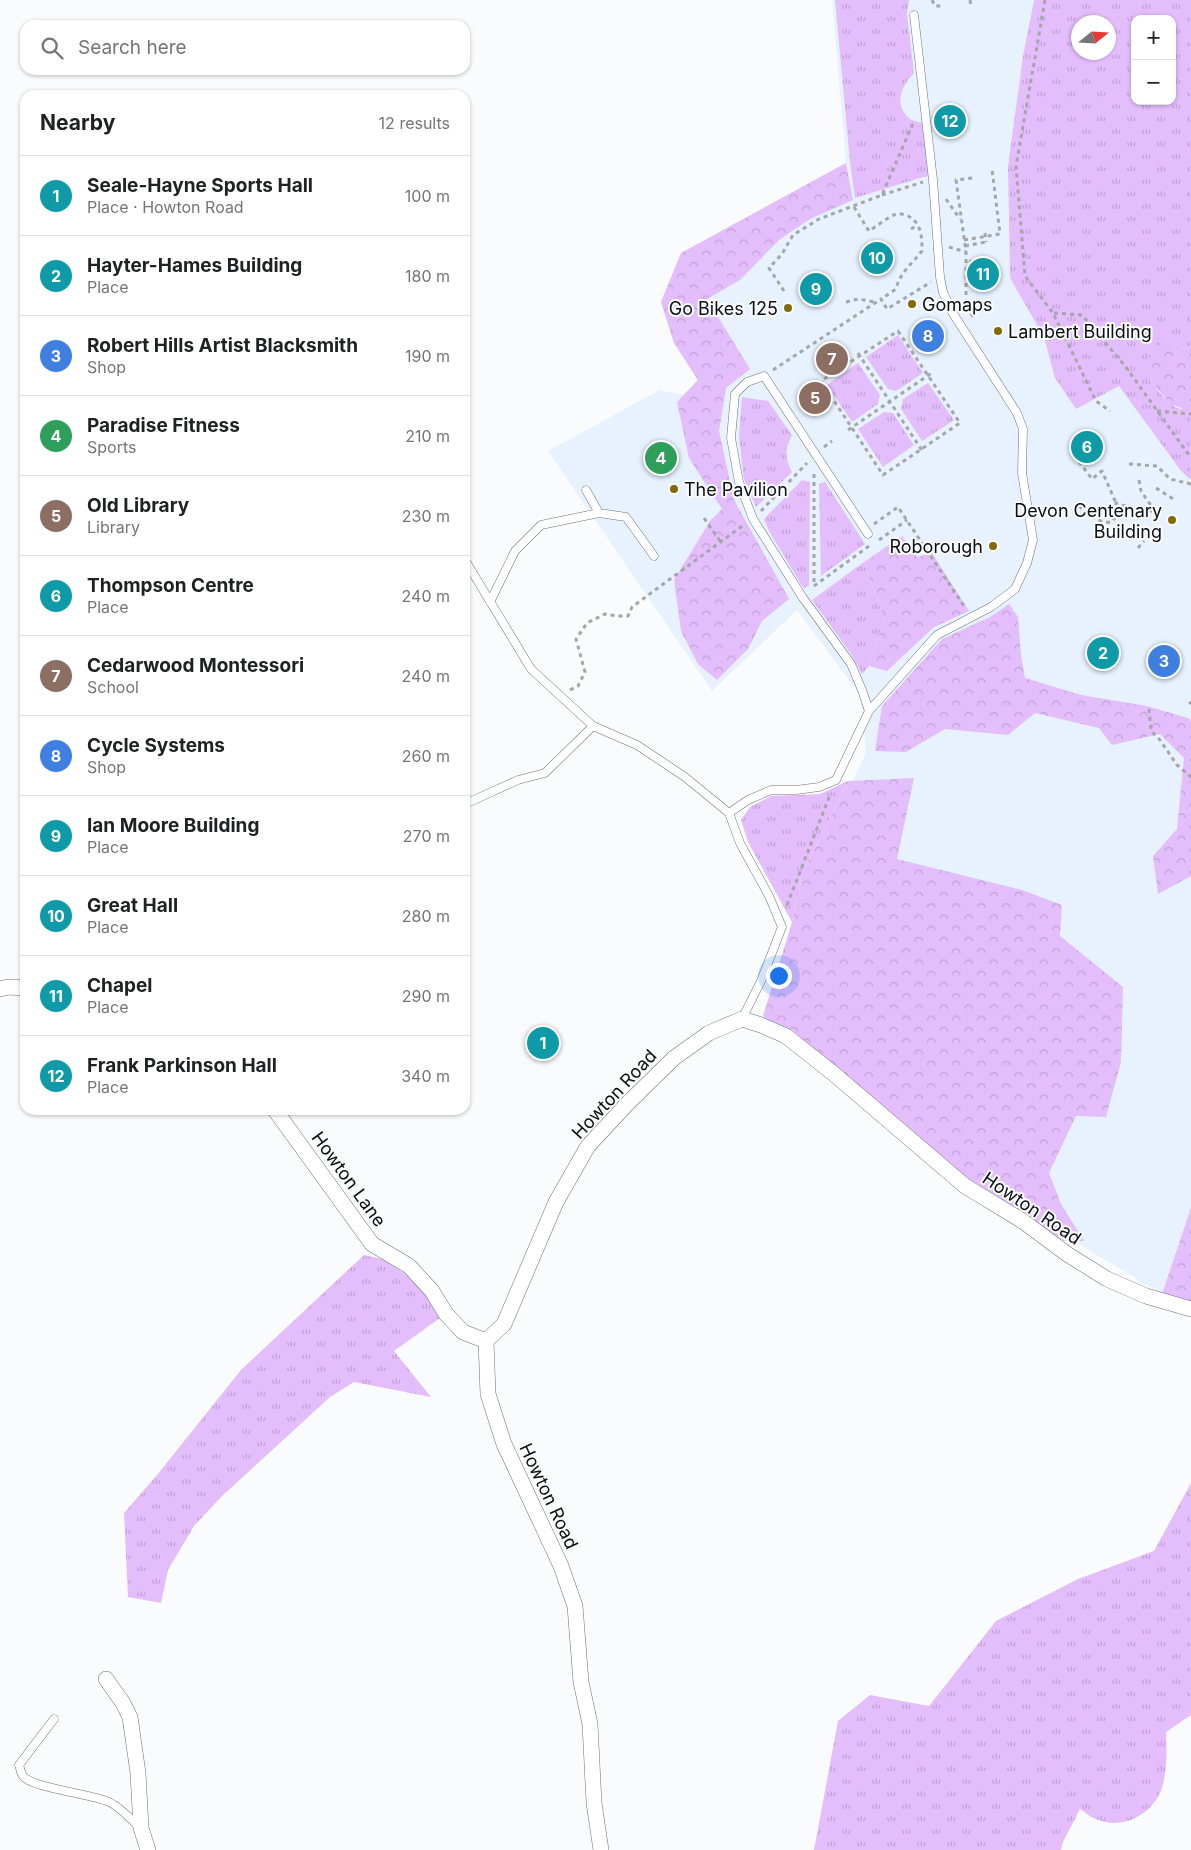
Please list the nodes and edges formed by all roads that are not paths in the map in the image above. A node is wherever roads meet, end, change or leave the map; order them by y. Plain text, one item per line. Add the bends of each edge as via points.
1 (914, 15) dead end
2 (586, 490) dead end
3 (599, 513) junction
4 (867, 532) road end
5 (654, 556) dead end
6 (470, 568) edge
7 (490, 602) junction
8 (869, 711) junction
9 (593, 726) junction
10 (470, 802) edge
11 (729, 813) junction
12 (20, 988) edge
13 (0, 989) edge
14 (742, 1019) junction
15 (279, 1115) edge
16 (1191, 1309) edge
17 (486, 1341) junction
18 (106, 1679) dead end
19 (54, 1720) dead end
20 (141, 1828) junction
21 (148, 1850) edge
22 (601, 1850) edge

1 - 8 lane via 943,292 952,312 1017,413 1023,429 1022,473 1033,540 1015,589 991,607 937,636
2 - 3 lane
3 - 5 lane via 626,517
3 - 7 lane via 541,525 514,551
4 - 8 lane via 764,376 747,382 735,394 731,438 739,482 752,519 851,664
6 - 7 lane
7 - 9 lane via 531,669
8 - 11 lane via 836,780 819,787 771,790
9 - 10 lane via 545,773 518,780
9 - 11 lane via 637,745 685,777
11 - 14 lane via 740,843 782,927
12 - 13 street
14 - 16 street, Howton Road via 786,1036 965,1186 1024,1222 1067,1254 1114,1283
14 - 17 street, Howton Road via 709,1033 674,1058 588,1146 556,1202 504,1324
15 - 17 street, Howton Lane via 372,1244 409,1266 463,1332
17 - 22 street, Howton Road via 488,1394 504,1444 561,1566 575,1606 580,1682 590,1724 594,1803
18 - 20 street via 130,1717
19 - 20 lane via 19,1765 22,1775 52,1788 111,1802
20 - 21 street

